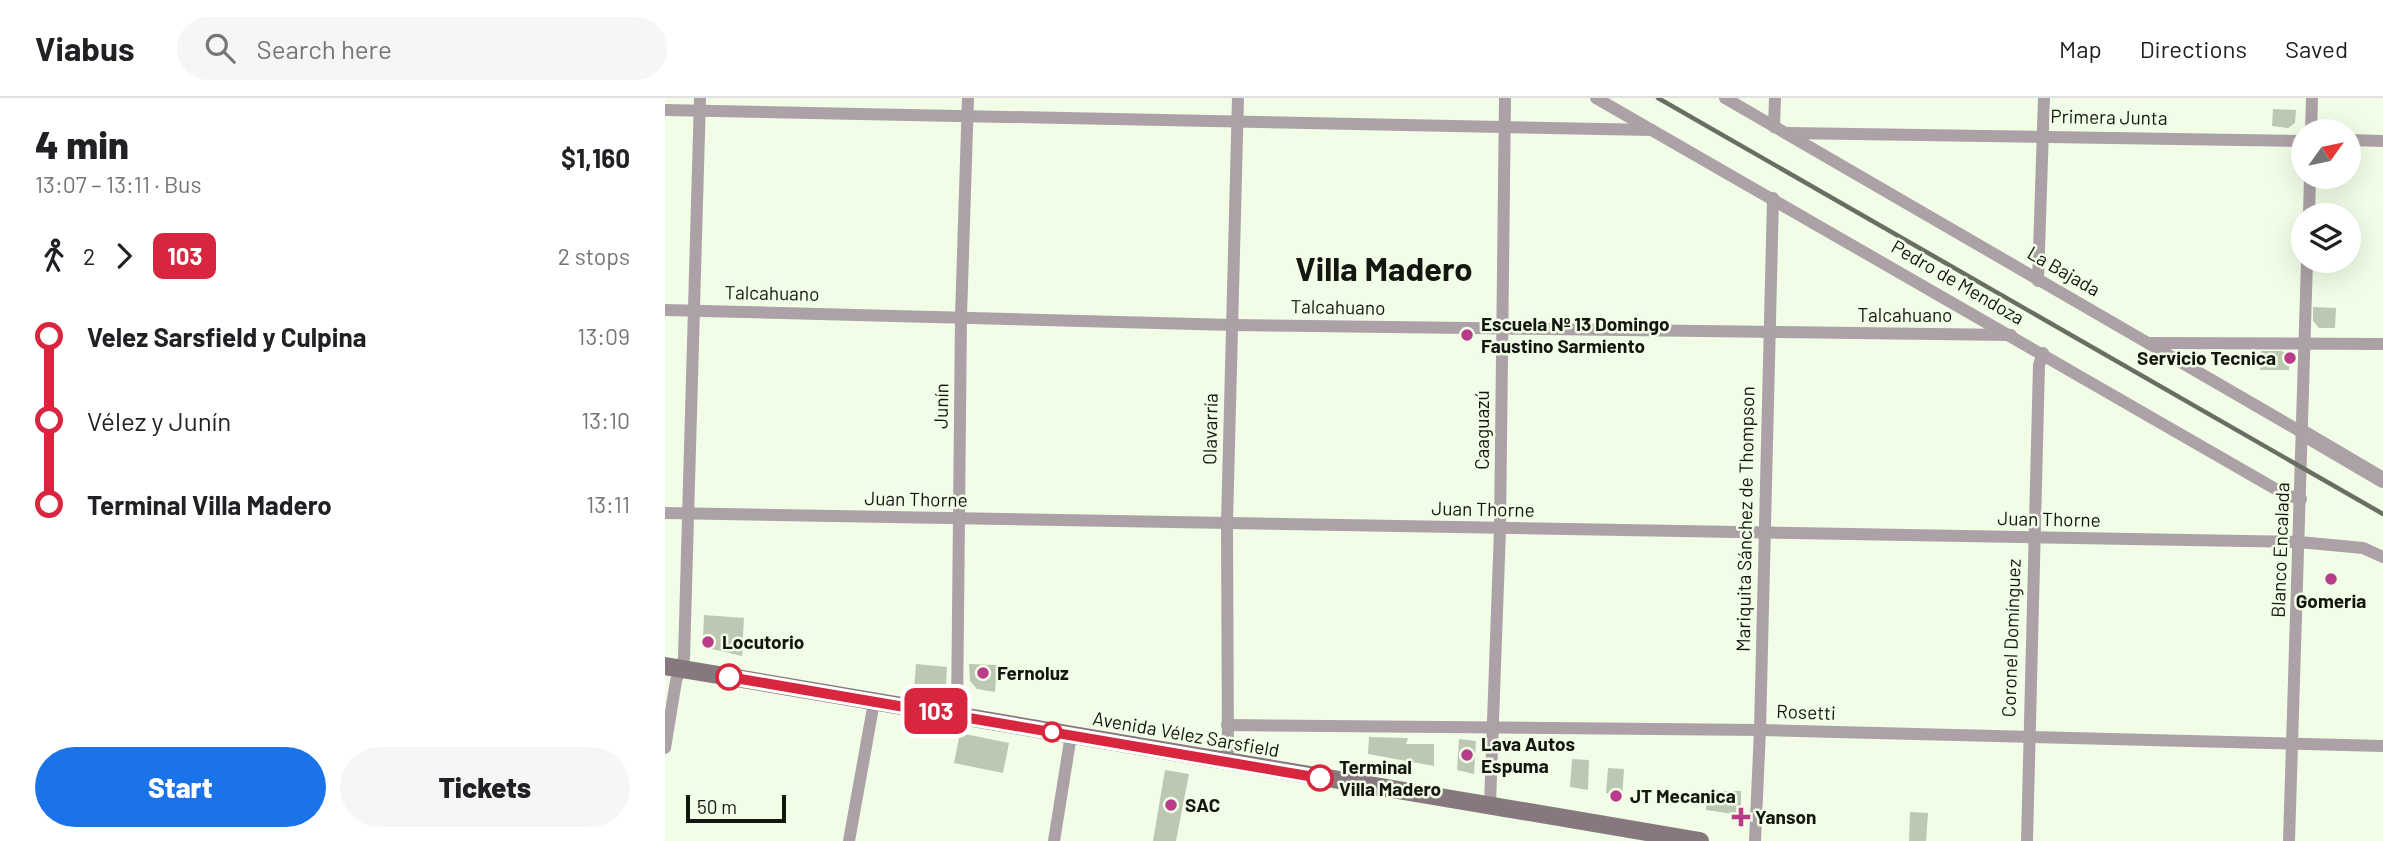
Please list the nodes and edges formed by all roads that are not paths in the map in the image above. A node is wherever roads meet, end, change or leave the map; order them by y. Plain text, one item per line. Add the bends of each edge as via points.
1 (968, 98) edge
2 (1238, 98) edge
3 (1505, 98) edge
4 (1596, 98) edge
5 (1724, 98) edge
6 (1775, 98) edge
7 (2044, 98) edge
8 (2312, 98) edge
9 (699, 105) edge
10 (665, 110) edge
11 (968, 114) junction
12 (2311, 119) edge
13 (1238, 121) junction
14 (1504, 125) junction
15 (1775, 127) junction
16 (1652, 130) junction
17 (1788, 132) junction
18 (2043, 134) junction
19 (2361, 140) edge
20 (2291, 141) edge
21 (2383, 141) edge
22 (1773, 198) junction
23 (2308, 273) edge
24 (2038, 281) junction
25 (665, 310) edge
26 (694, 311) junction
27 (961, 316) junction
28 (1232, 325) junction
29 (1501, 328) junction
30 (1767, 334) junction
31 (2011, 335) junction
32 (2305, 342) junction
33 (2148, 343) junction
34 (2383, 344) edge
35 (2043, 354) junction
36 (2304, 433) junction
37 (2383, 480) edge
38 (2301, 499) junction
39 (665, 513) edge
40 (689, 513) junction
41 (959, 520) junction
42 (1227, 522) junction
43 (1500, 529) junction
44 (1764, 534) junction
45 (2033, 538) junction
46 (2299, 542) junction
47 (2383, 557) edge
48 (673, 667) edge
49 (874, 702) junction
50 (957, 715) junction
51 (1227, 725) junction
52 (1493, 728) junction
53 (1761, 730) junction
54 (1071, 735) junction
55 (2027, 738) junction
56 (2292, 744) junction
57 (2383, 746) edge
58 (665, 748) edge
59 (1228, 761) junction
60 (1490, 804) junction
61 (1663, 838) edge
62 (849, 841) edge
63 (1054, 841) edge
64 (1700, 841) edge
65 (1755, 841) edge
66 (2027, 841) edge
67 (2288, 841) edge

1 - 11 street, Junín
2 - 13 street, Olavarría
3 - 14 street, Caaguazú
4 - 16 street, Pedro de Mendoza
5 - 15 street, La Bajada
6 - 15 street
7 - 18 street
8 - 12 street
9 - 10 street
9 - 11 street
9 - 26 street
11 - 13 street
11 - 27 street, Junín
13 - 14 street
13 - 28 street, Olavarría
14 - 16 street
14 - 29 street, Caaguazú
15 - 17 street, La Bajada
16 - 22 street, Pedro de Mendoza
17 - 18 street, Primera Junta
17 - 24 street, La Bajada
18 - 20 street, Primera Junta
18 - 24 street
19 - 21 street
22 - 30 street, Mariquita Sánchez de Thompson
22 - 31 street, Pedro de Mendoza
23 - 32 street, Blanco Encalada
24 - 33 street, La Bajada
25 - 26 street, Talcahuano
26 - 27 street, Talcahuano
26 - 40 street
27 - 28 street, Talcahuano
27 - 41 street, Junín
28 - 29 street, Talcahuano
28 - 42 street, Olavarría
29 - 30 street, Talcahuano
29 - 43 street, Caaguazú
30 - 31 street, Talcahuano
30 - 44 street, Mariquita Sánchez de Thompson
31 - 35 street, Pedro de Mendoza
32 - 33 street
32 - 34 street
32 - 36 street, Blanco Encalada
33 - 36 street, La Bajada
35 - 38 street, Pedro de Mendoza via 2286,495
35 - 45 street, Coronel Domínguez
36 - 37 street, La Bajada
36 - 38 street, Blanco Encalada
38 - 46 street, Blanco Encalada
39 - 40 street, Juan Thorne
40 - 41 street, Juan Thorne
40 - 48 street via 684,658
41 - 42 street, Juan Thorne
41 - 50 street, Junín
42 - 43 street, Juan Thorne
42 - 51 street, Olavarría
43 - 44 street, Juan Thorne
43 - 52 street, Caaguazú
44 - 45 street, Juan Thorne
44 - 53 street, Mariquita Sánchez de Thompson
45 - 46 street, Juan Thorne
45 - 55 street, Coronel Domínguez
46 - 47 street via 2363,548
46 - 56 street, Blanco Encalada
48 - 49 main road, Avenida Vélez Sarsfield
48 - 58 street
49 - 50 main road, Avenida Vélez Sarsfield
49 - 62 street
50 - 54 main road, Avenida Vélez Sarsfield
51 - 52 street, Rosetti
51 - 59 street, Olavarría
52 - 53 street, Rosetti
52 - 60 street, Caaguazú
53 - 55 street, Rosetti
53 - 65 street, Mariquita Sánchez de Thompson
54 - 59 main road, Avenida Vélez Sarsfield
54 - 63 street
55 - 56 street, Rosetti
55 - 66 street, Coronel Domínguez
56 - 57 street, Rosetti
56 - 67 street, Blanco Encalada
59 - 60 main road, Avenida Vélez Sarsfield
60 - 61 main road, Avenida Vélez Sarsfield
61 - 64 main road, Avenida Vélez Sarsfield

